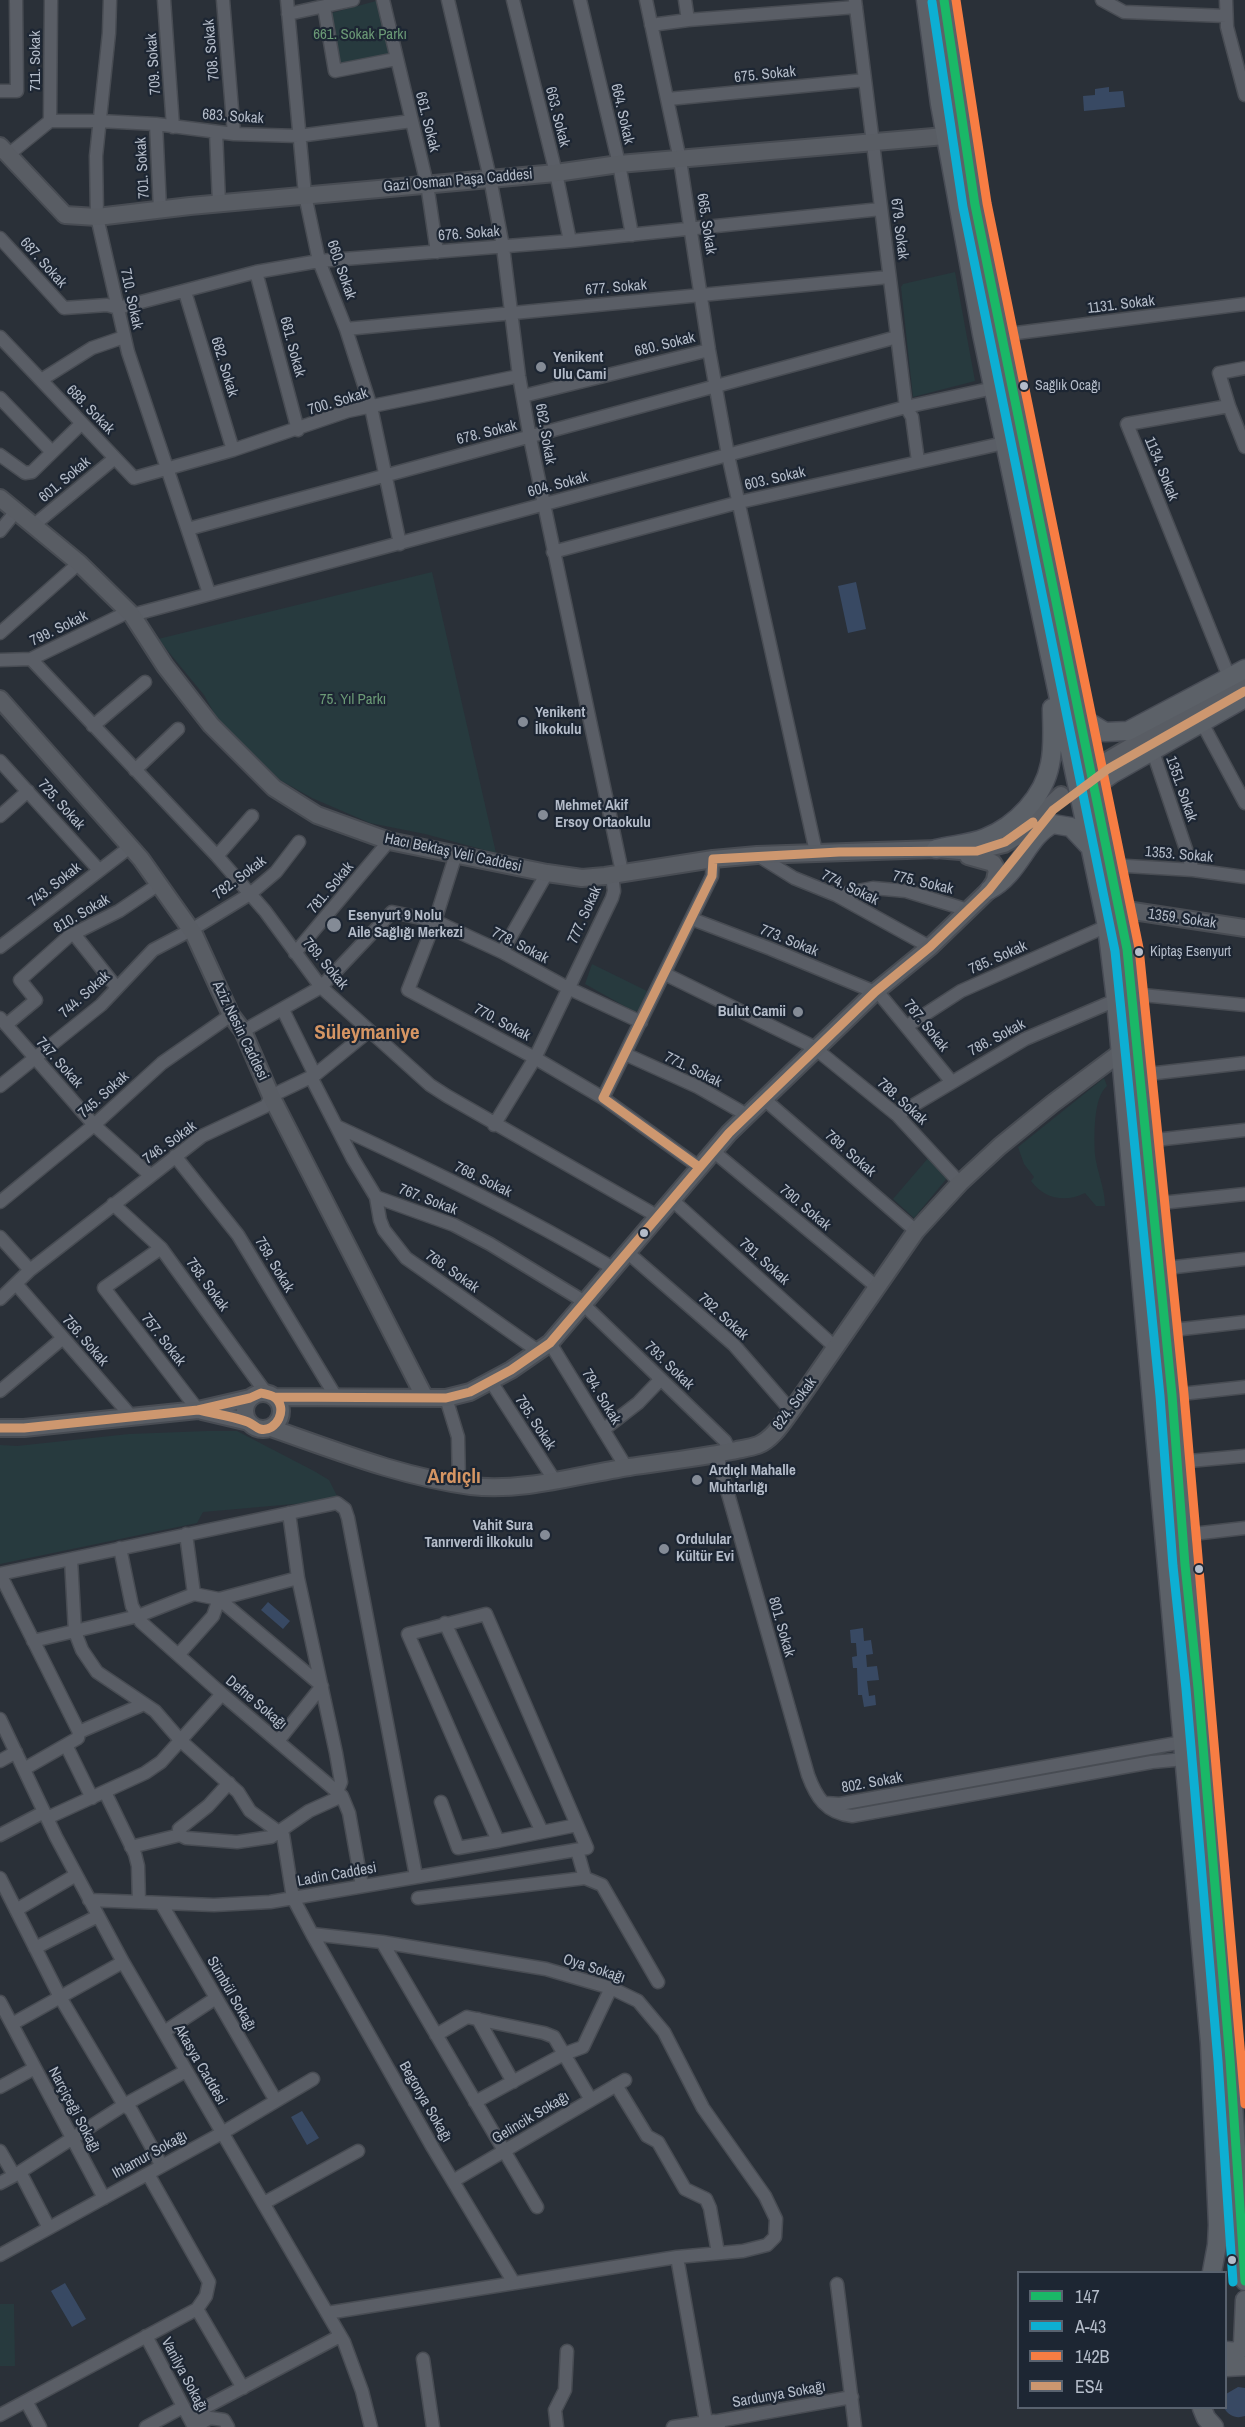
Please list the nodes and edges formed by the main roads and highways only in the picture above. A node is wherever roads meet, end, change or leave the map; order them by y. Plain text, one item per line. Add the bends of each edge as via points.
1 (926, 0) edge
2 (944, 0) edge
3 (1240, 675) edge
4 (1053, 679) junction
5 (1245, 698) edge
6 (1076, 703) junction
7 (1094, 790) junction
8 (1089, 847) junction
9 (936, 849) road end
10 (992, 885) road end
11 (1124, 997) junction
12 (1217, 2245) junction
13 (1212, 2271) edge
14 (1220, 2271) edge
15 (1245, 2281) edge
16 (1245, 2300) edge
17 (1227, 2351) edge
18 (1245, 2366) edge
19 (1227, 2367) edge

1 - 4 main road via 945,136
2 - 6 main road via 975,206
3 - 6 main road via 1128,731 1105,732 1093,727
4 - 8 main road
4 - 9 main road via 1050,765 1032,802 1012,822 987,837
5 - 7 main road via 1112,774
6 - 7 main road
7 - 11 main road via 1120,909
8 - 10 main road via 1071,827 1053,824 1042,831 1006,879
8 - 11 main road
11 - 12 main road via 1120,1053 1210,2043
11 - 15 main road via 1139,1075 1172,1395 1230,2060
12 - 13 main road
12 - 14 main road
16 - 17 main road via 1243,2344 1236,2352
18 - 19 main road

